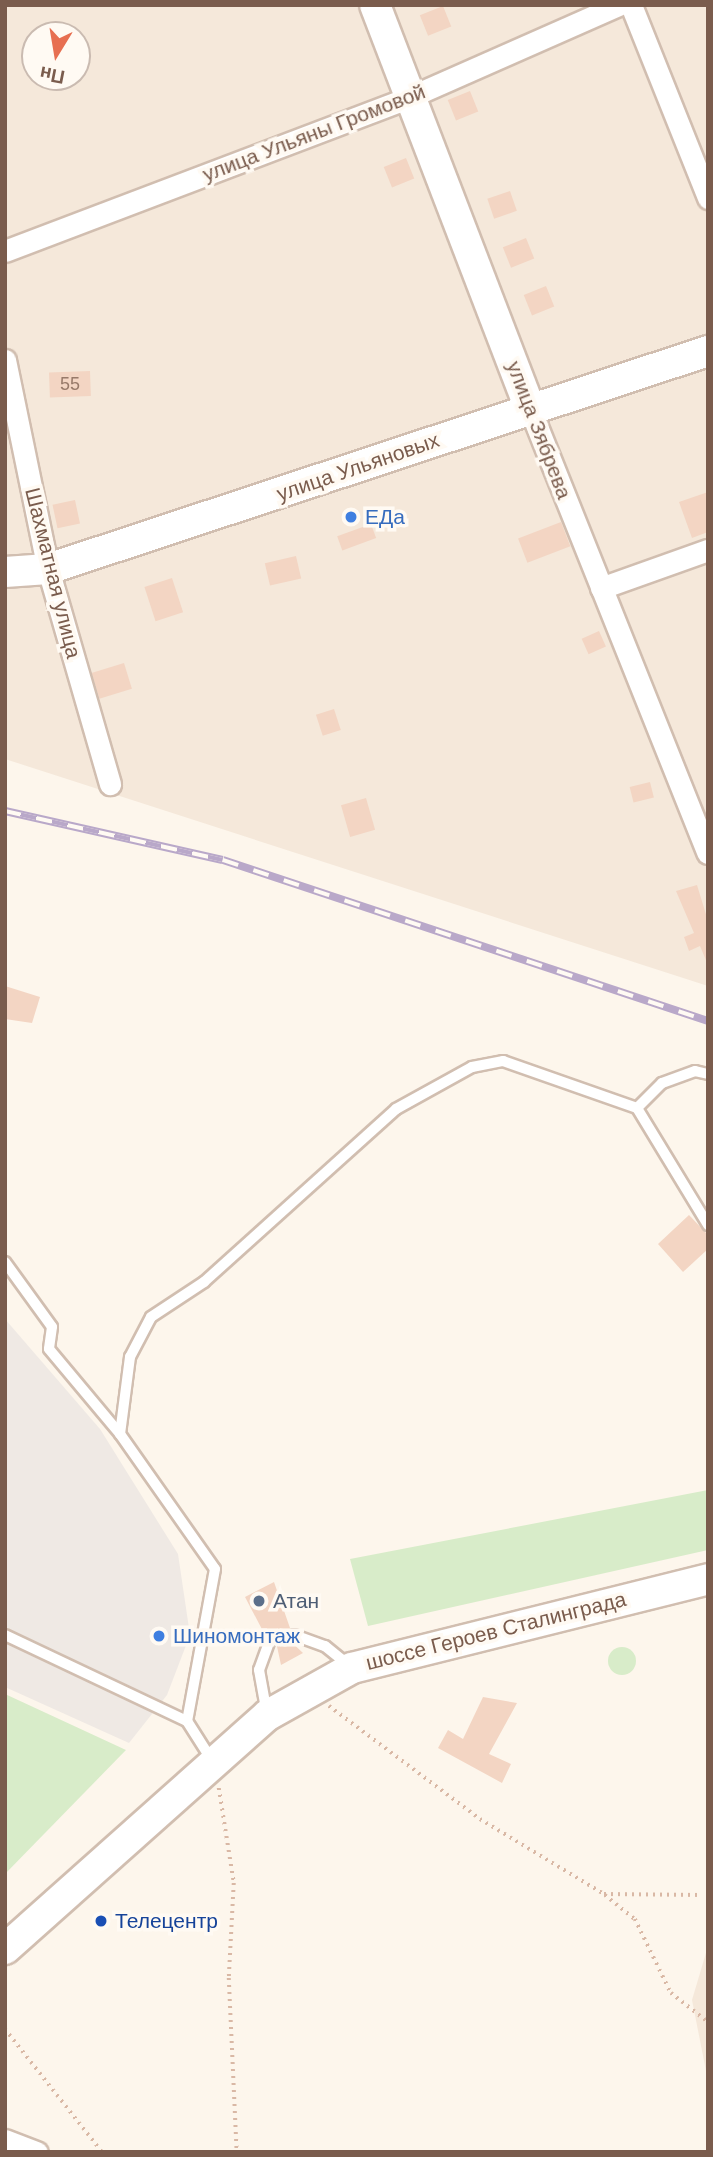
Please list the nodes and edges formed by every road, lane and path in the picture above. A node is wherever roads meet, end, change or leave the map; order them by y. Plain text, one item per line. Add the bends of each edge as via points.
1 (375, 5) edge
2 (619, 5) edge
3 (631, 5) edge
4 (410, 97) junction
5 (708, 198) edge
6 (5, 251) edge
7 (708, 351) edge
8 (5, 360) edge
9 (530, 409) junction
10 (708, 550) edge
11 (48, 569) junction
12 (5, 572) edge
13 (601, 587) junction
14 (110, 784) dead end
15 (708, 853) edge
16 (708, 1074) edge
17 (637, 1108) junction
18 (708, 1225) edge
19 (5, 1262) edge
20 (120, 1434) junction
21 (708, 1579) edge
22 (294, 1635) dead end
23 (5, 1636) edge
24 (269, 1642) dead end
25 (352, 1668) junction
26 (310, 1691) junction
27 (268, 1715) junction
28 (187, 1721) junction
29 (213, 1762) junction
30 (604, 1894) junction
31 (702, 1895) dead end
32 (5, 1949) edge
33 (708, 2022) edge
34 (5, 2029) edge
35 (5, 2140) edge
36 (37, 2152) edge
37 (102, 2152) edge
38 (237, 2152) edge

1 - 4 street, улица Зябрева
2 - 4 street, улица Ульяны Громовой
3 - 5 street
4 - 6 street, улица Ульяны Громовой
4 - 9 street, улица Зябрева
7 - 9 street, улица Ульяновых
8 - 11 street, Шахматная улица
9 - 11 street, улица Ульяновых
9 - 13 street, улица Зябрева
10 - 13 street
11 - 12 street, улица Ульяновых
11 - 14 street, Шахматная улица
13 - 15 street, улица Зябрева
16 - 17 lane via 695,1071 662,1083
17 - 18 lane
17 - 20 lane via 503,1061 472,1067 396,1109 204,1282 151,1317 130,1357
19 - 20 lane via 52,1327 49,1349
20 - 28 lane via 215,1569
21 - 25 street, шоссе Героев Сталинграда
22 - 25 lane via 326,1646
23 - 28 lane
24 - 27 lane via 259,1670
25 - 26 street, шоссе Героев Сталинграда
26 - 27 street, шоссе Героев Сталинграда
26 - 30 path via 480,1819
27 - 29 street, шоссе Героев Сталинграда
28 - 29 lane
29 - 32 street, шоссе Героев Сталинграда
29 - 38 path via 233,1884 229,1978
30 - 31 path
30 - 33 path via 635,1919 671,1993
34 - 37 path
35 - 36 street

